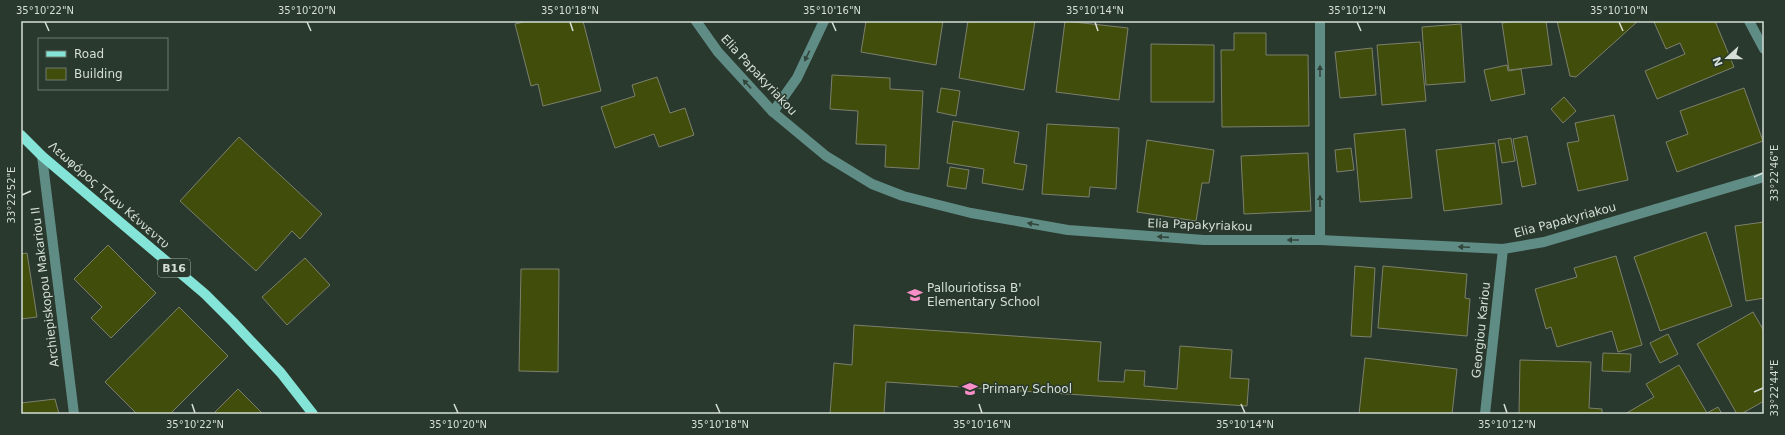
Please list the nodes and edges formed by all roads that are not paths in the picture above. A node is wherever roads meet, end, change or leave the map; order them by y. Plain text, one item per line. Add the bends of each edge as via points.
1 (696, 21) edge
2 (824, 21) edge
3 (1320, 21) edge
4 (1749, 21) edge
5 (1764, 49) edge
6 (773, 112) junction
7 (21, 135) edge
8 (42, 156) junction
9 (1764, 177) edge
10 (1320, 240) junction
11 (1503, 249) junction
12 (74, 414) edge
13 (313, 414) edge
14 (1485, 414) edge

6 -> 1 street, Elia Papakyriakou via 718,52
2 -> 6 street via 796,78
10 -> 3 street
4 - 5 street
10 -> 6 street, Elia Papakyriakou via 1204,240 1075,230 971,213 903,196 872,184 826,156
7 - 8 main road, Λεωφόρος Τζων Κέννεντυ / B16
8 - 12 street, Archiepiskopou Makariou II
8 - 13 main road, Λεωφόρος Τζων Κέννεντυ / B16 via 205,294 281,373
9 - 11 street, Elia Papakyriakou via 1544,242
11 -> 10 street, Elia Papakyriakou
11 - 14 street, Georgiou Kariou

